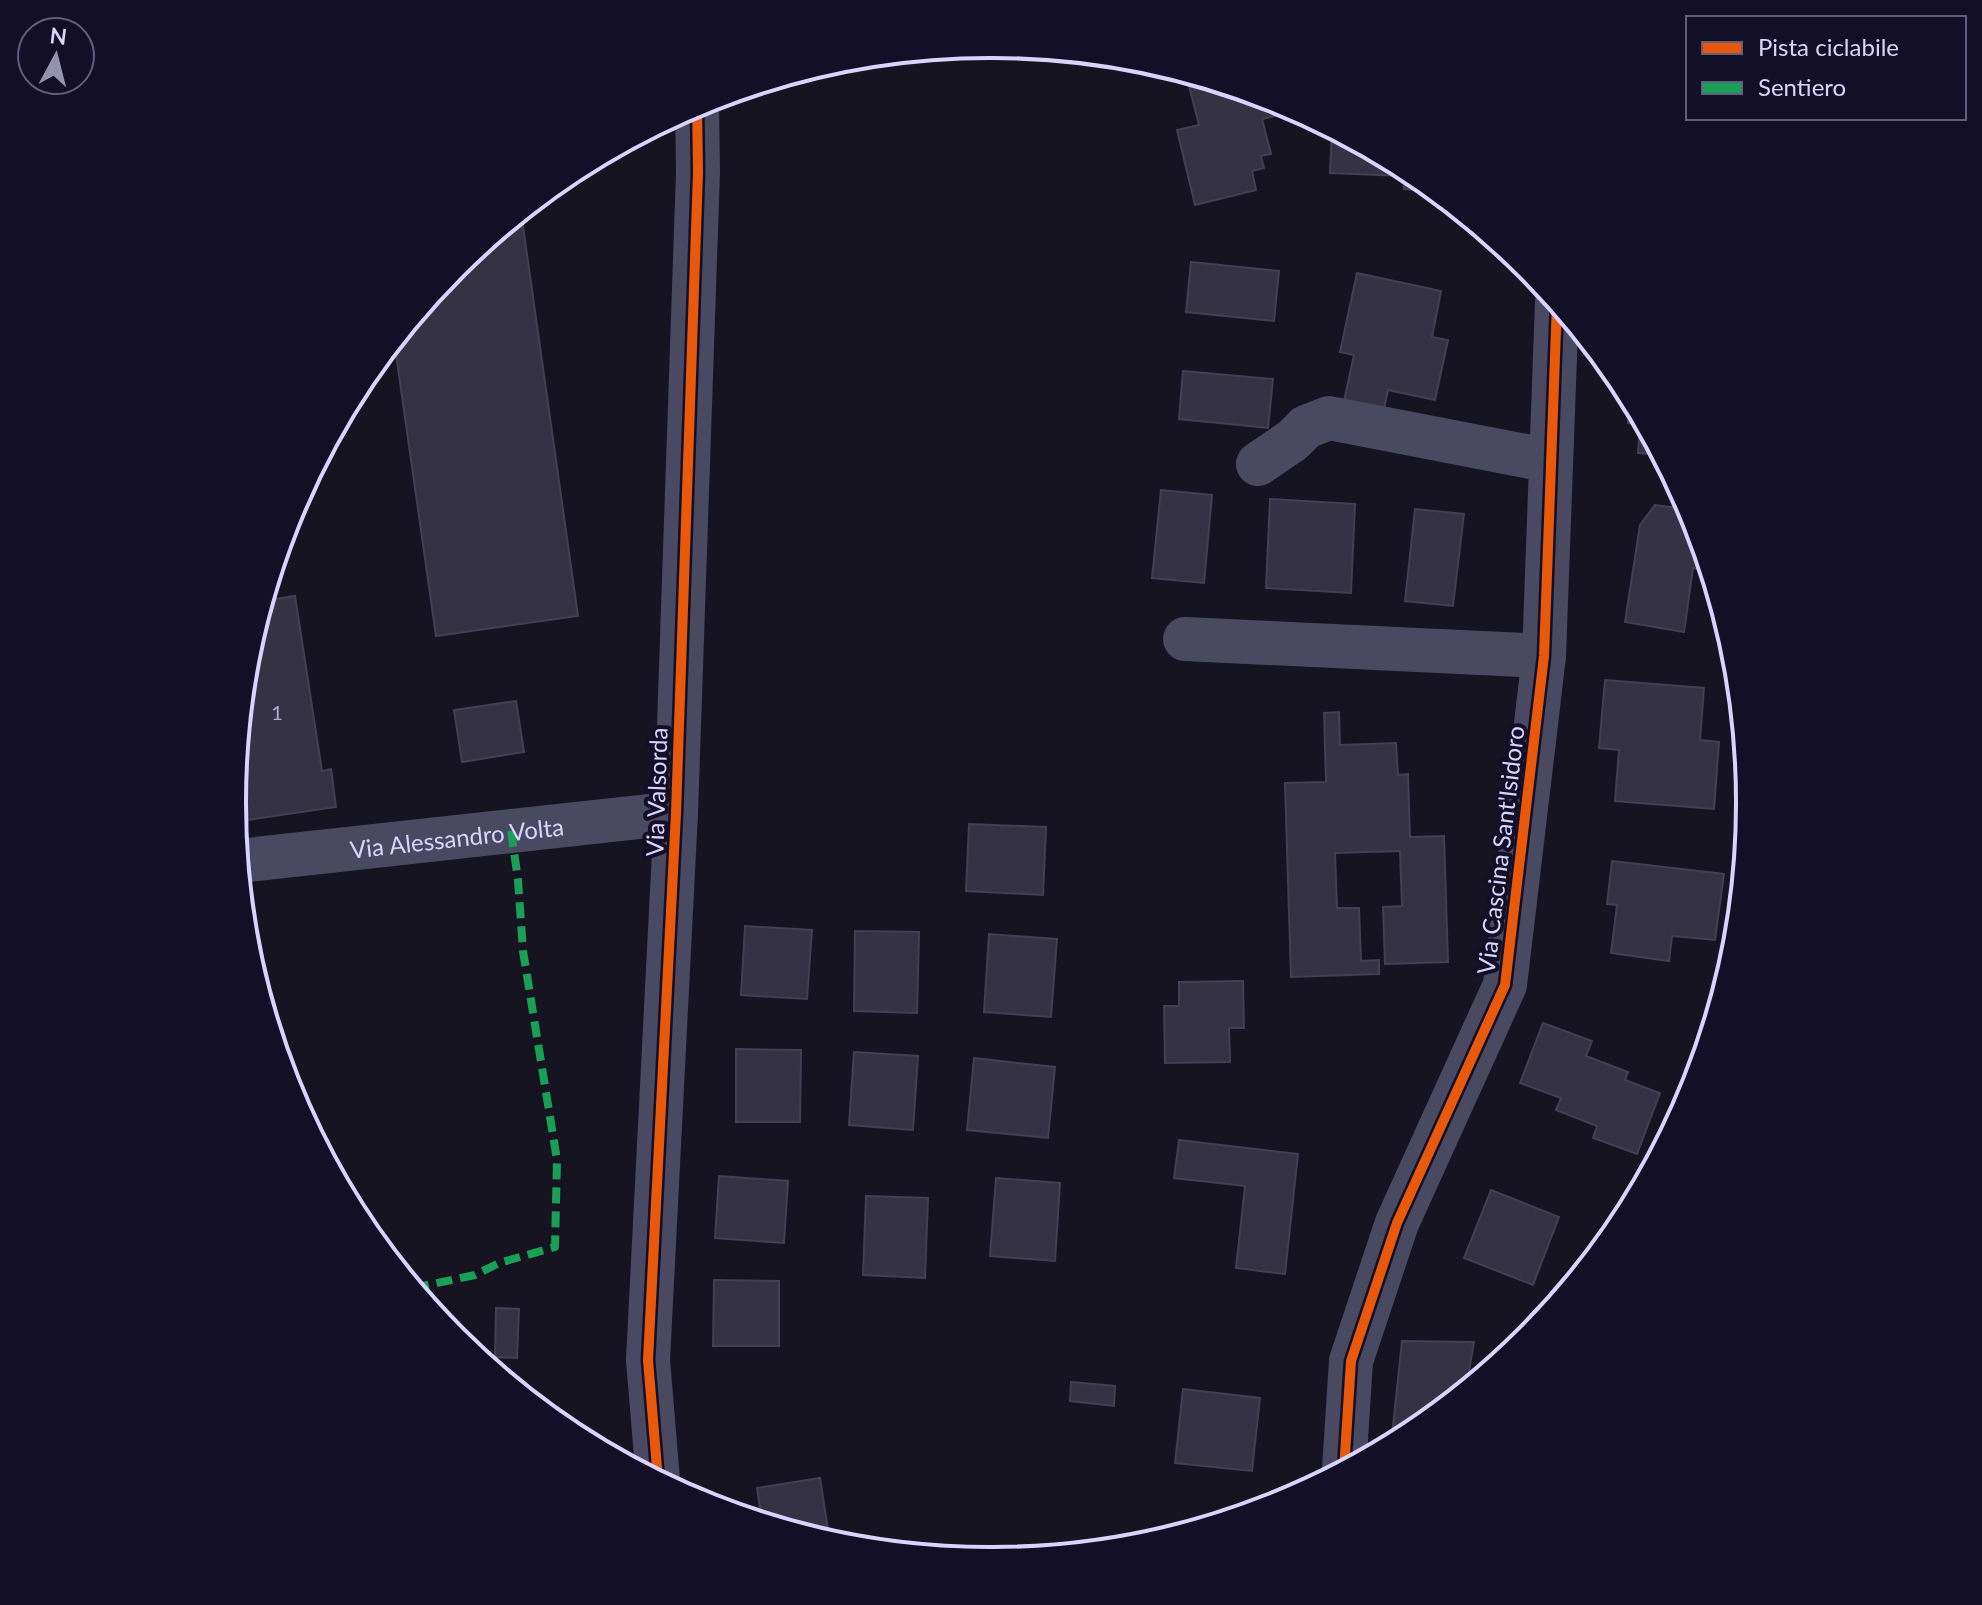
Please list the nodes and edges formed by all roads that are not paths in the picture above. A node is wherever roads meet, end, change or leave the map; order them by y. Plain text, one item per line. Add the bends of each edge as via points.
1 (697, 119) edge
2 (1556, 318) edge
3 (1551, 461) junction
4 (1258, 464) dead end
5 (1185, 639) dead end
6 (1544, 656) junction
7 (676, 813) junction
8 (249, 860) edge
9 (1345, 1457) edge
10 (657, 1467) edge

1 - 7 street, Via Valsorda
2 - 3 street, Via Cascina Sant'Isidoro
3 - 4 street via 1329,418 1306,427
3 - 6 street, Via Cascina Sant'Isidoro
5 - 6 street
6 - 9 street, Via Cascina Sant'Isidoro via 1505,985 1397,1223 1351,1361
7 - 8 street, Via Alessandro Volta
7 - 10 street, Via Valsorda via 648,1360

